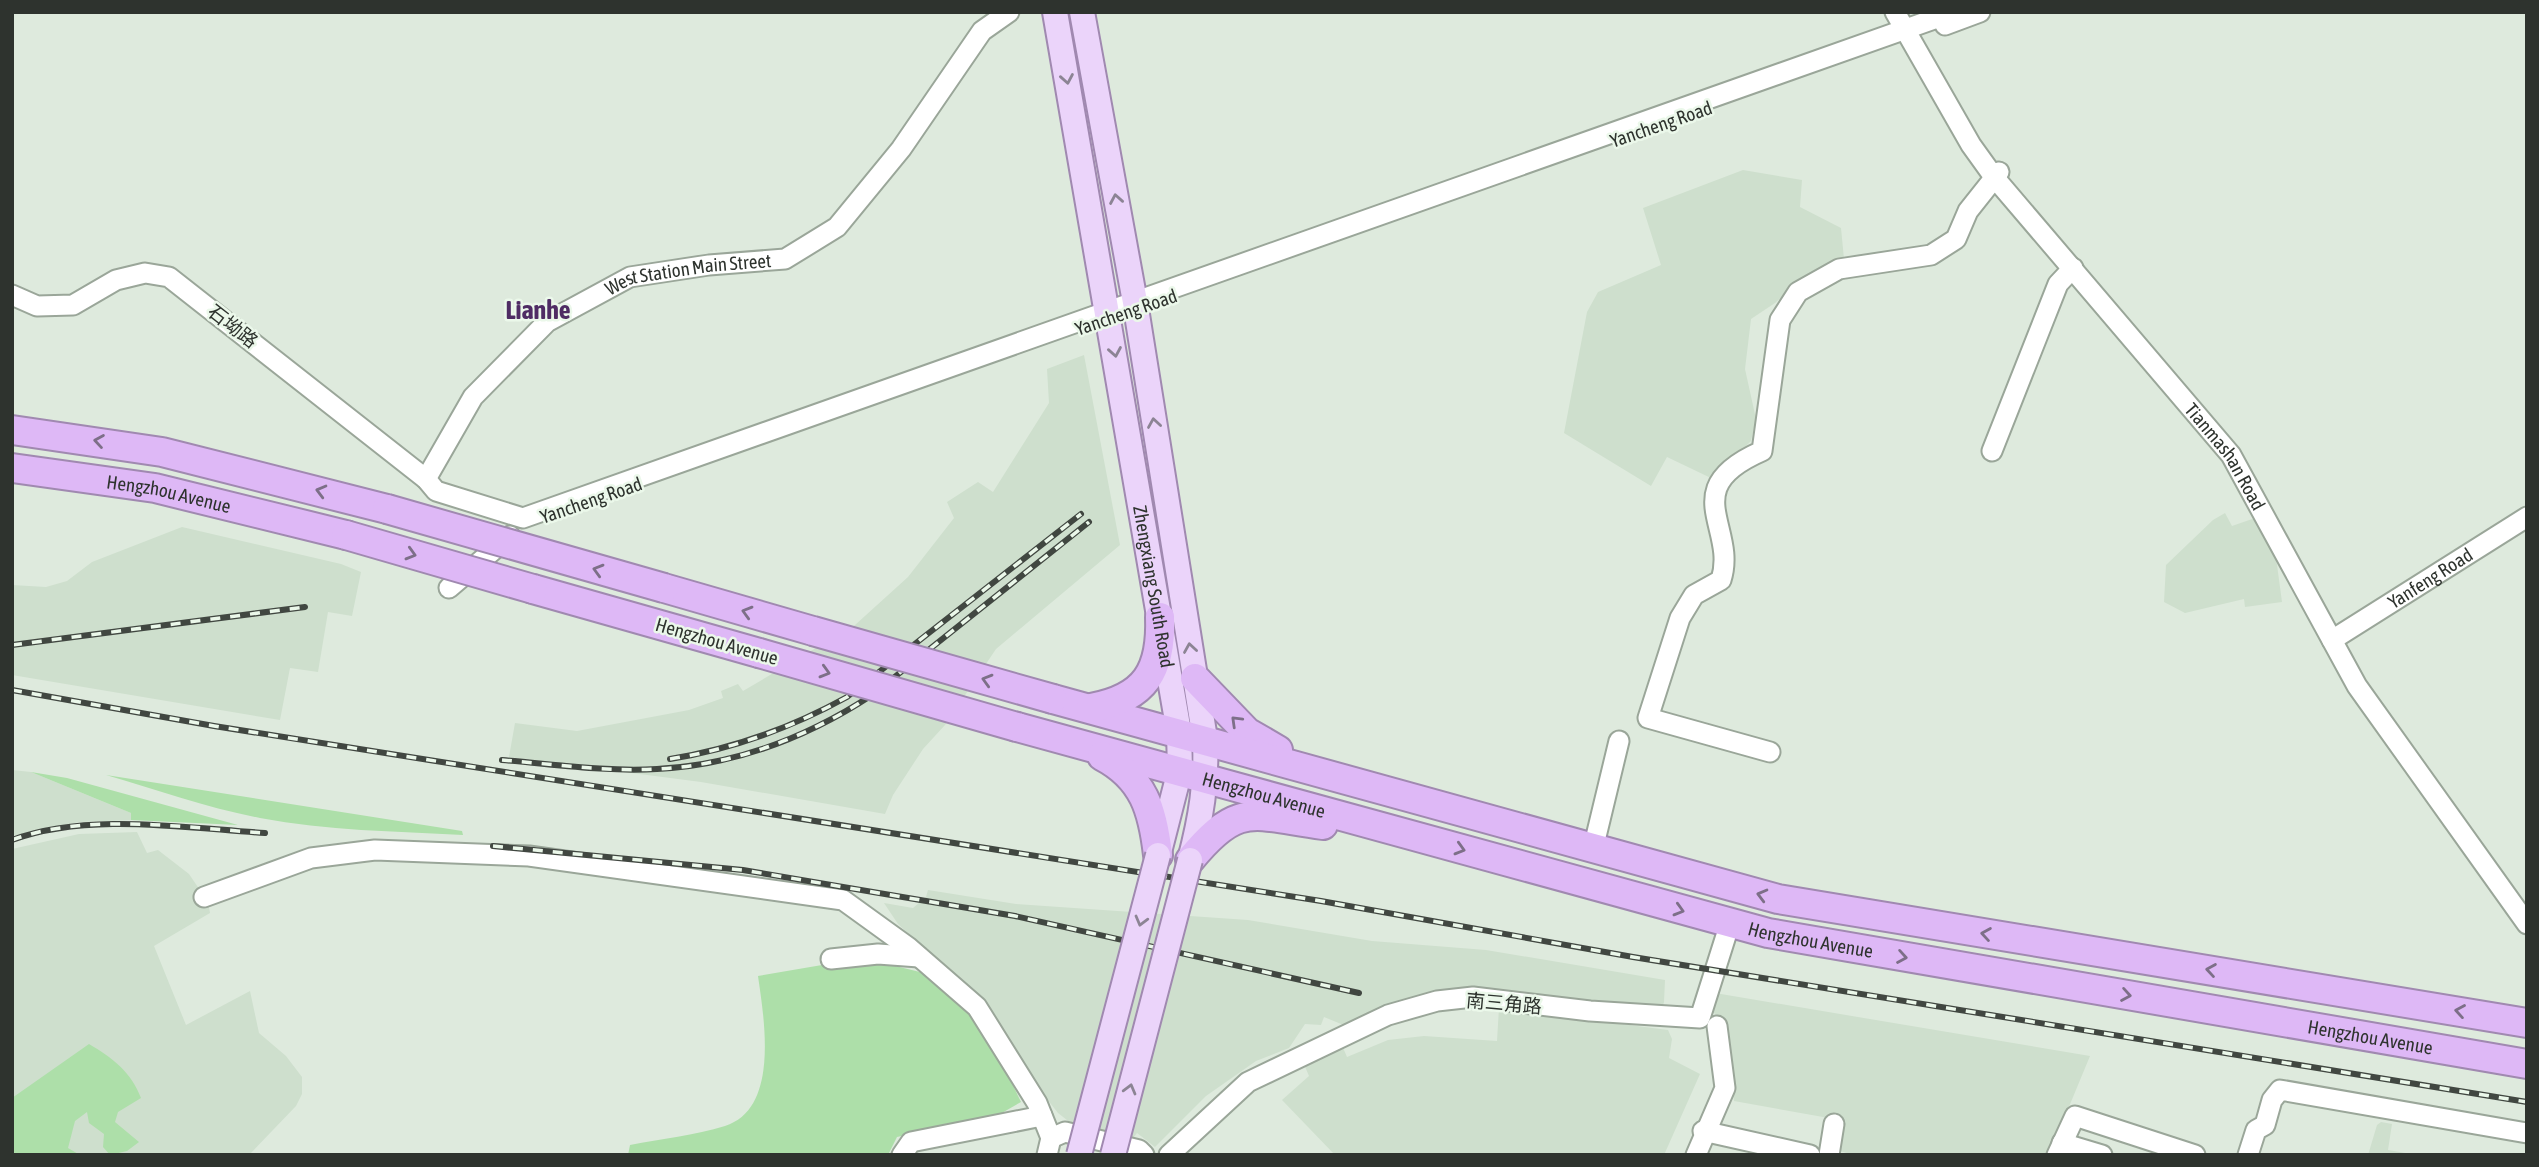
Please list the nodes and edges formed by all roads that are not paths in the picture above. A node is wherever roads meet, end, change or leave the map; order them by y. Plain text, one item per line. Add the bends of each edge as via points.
1 (1009, 12) edge
2 (1055, 12) edge
3 (1082, 12) edge
4 (1895, 12) edge
5 (1954, 12) edge
6 (1980, 12) edge
7 (1910, 28) edge
8 (1996, 175) junction
9 (2073, 268) junction
10 (12, 295) edge
11 (1135, 305) junction
12 (1109, 315) junction
13 (12, 430) edge
14 (42, 432) junction
15 (1992, 451) dead end
16 (162, 452) junction
17 (23, 469) edge
18 (426, 479) junction
19 (155, 488) junction
20 (2527, 517) edge
21 (522, 520) junction
22 (449, 588) dead end
23 (1160, 617) junction
24 (2334, 639) junction
25 (1195, 678) junction
26 (1088, 709) junction
27 (1192, 735) junction
28 (1619, 741) dead end
29 (1082, 744) junction
30 (1770, 752) dead end
31 (1314, 770) junction
32 (1194, 774) junction
33 (1365, 784) junction
34 (1240, 787) junction
35 (1275, 819) junction
36 (1356, 820) junction
37 (1426, 839) junction
38 (1593, 849) junction
39 (1158, 855) junction
40 (1190, 860) junction
41 (204, 897) dead end
42 (2527, 909) edge
43 (1730, 923) junction
44 (2527, 924) edge
45 (919, 957) junction
46 (831, 959) dead end
47 (2257, 977) junction
48 (2527, 1006) edge
49 (2250, 1016) junction
50 (2497, 1017) junction
51 (2527, 1023) edge
52 (1717, 1026) dead end
53 (2527, 1064) edge
54 (1042, 1116) junction
55 (1834, 1124) dead end
56 (1703, 1132) junction
57 (2527, 1133) edge
58 (1049, 1146) edge
59 (2059, 1149) edge
60 (902, 1155) edge
61 (1079, 1155) edge
62 (1113, 1155) edge
63 (1144, 1155) edge
64 (1169, 1155) edge
65 (1696, 1155) edge
66 (1810, 1155) edge
67 (1829, 1155) edge
68 (2102, 1155) edge
69 (2195, 1155) edge
70 (2248, 1155) edge

1 - 18 street, West Station Main Street via 982,31 901,149 837,227 785,259 630,277 547,322 473,397
2 -> 12 main road, Zhengxiang South Road
11 -> 3 main road, Zhengxiang South Road
4 - 7 street, Tianmashan Road
5 - 7 street, Yancheng Road
6 - 7 street, Yancheng Road
7 - 8 street, Tianmashan Road
7 - 11 street, Yancheng Road
8 - 9 street, Tianmashan Road
8 - 24 street, Tianmashan Road via 2235,452
8 - 30 street via 1968,211 1956,239 1931,255 1839,269 1798,292 1780,320 1762,451 1727,473 1713,498 1724,572 1721,580 1694,595 1680,618 1648,718
9 - 15 street via 2058,284
9 - 24 street, Tianmashan Road via 2231,455
10 - 18 street, 石坳路 via 37,306 73,305 116,280 145,273 169,277
11 - 12 street, Yancheng Road
25 -> 11 main road, Zhengxiang South Road
12 - 21 street, Yancheng Road
12 -> 23 main road, Zhengxiang South Road
13 - 14 highway, Hengzhou Avenue
16 -> 14 highway, Hengzhou Avenue
14 - 17 highway via 52,440 57,455 54,463
16 - 19 highway via 148,468
26 -> 16 highway, Hengzhou Avenue, bridge via 387,509
17 - 19 highway, Hengzhou Avenue
18 - 21 street, Yancheng Road via 436,491
19 -> 29 highway, Hengzhou Avenue, bridge via 346,535
20 - 24 street, Yanfeng Road
21 - 22 street via 519,528
23 - 26 highway via 1161,649 1152,672 1129,696
23 - 27 main road, Zhengxiang South Road
24 - 42 street, Tianmashan Road
24 - 44 street, Tianmashan Road via 2357,686
25 - 27 main road, Zhengxiang South Road
31 -> 25 highway via 1247,732
26 - 27 highway, Hengzhou Avenue
27 - 31 highway, Hengzhou Avenue
27 - 32 main road, Zhengxiang South Road
28 - 38 street
29 - 32 highway, Hengzhou Avenue
29 - 39 highway via 1134,778 1154,818
31 - 33 highway, Hengzhou Avenue
32 - 34 highway, Hengzhou Avenue
32 - 39 main road, Zhengxiang South Road
32 - 40 main road, Zhengxiang South Road via 1203,811
33 - 36 highway via 1346,795 1346,808
33 - 38 highway, Hengzhou Avenue
34 - 35 highway
34 - 36 highway, Hengzhou Avenue
35 - 37 highway
35 - 40 highway via 1251,815 1230,820 1213,832
36 - 37 highway, Hengzhou Avenue
37 -> 43 highway, Hengzhou Avenue
47 -> 38 highway, Hengzhou Avenue via 1778,899
39 -> 61 main road, Zhengxiang South Road, bridge
62 -> 40 main road, Zhengxiang South Road, bridge
41 - 45 street via 310,858 375,850 529,856 843,900
43 -> 49 highway, Hengzhou Avenue
43 - 64 street, 南三角路 via 1700,1018 1474,997 1437,1001 1388,1015 1248,1082
45 - 46 street via 878,954
45 - 54 street via 977,1007
47 - 49 highway via 2287,993 2289,1000 2273,1012
50 -> 47 highway, Hengzhou Avenue
48 - 50 highway
49 - 53 highway, Hengzhou Avenue
50 - 51 highway, Hengzhou Avenue
52 - 56 street via 1725,1088
54 - 58 street
54 - 60 street via 911,1142
55 - 67 street
56 - 65 street
56 - 66 street
57 - 70 street via 2280,1090 2265,1125 2256,1130
58 - 63 street via 1065,1132
59 - 68 street
59 - 69 street via 2075,1116

